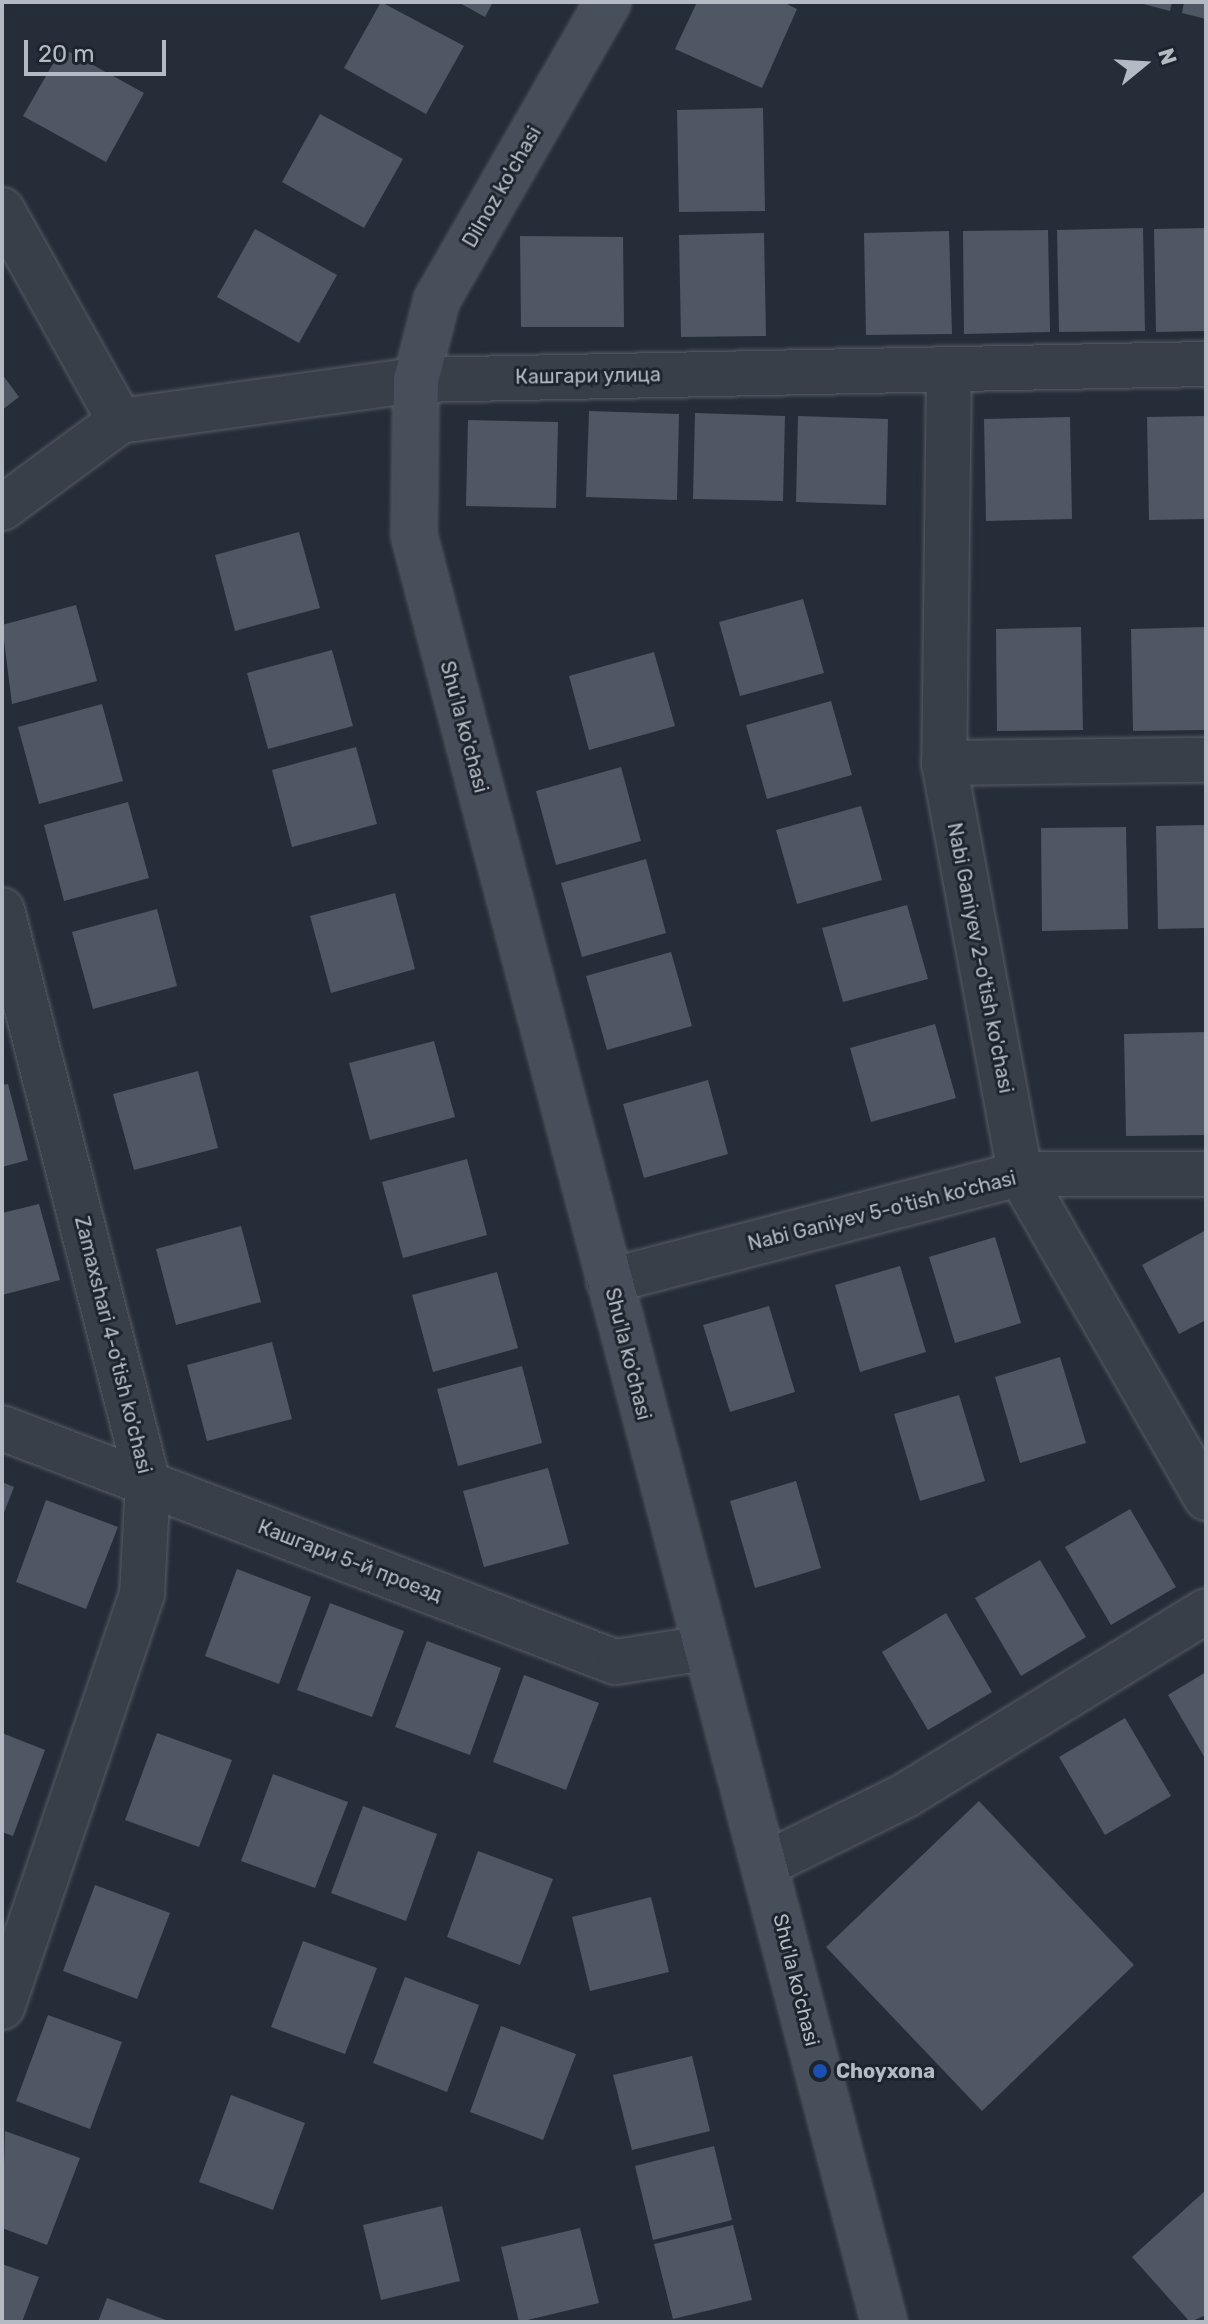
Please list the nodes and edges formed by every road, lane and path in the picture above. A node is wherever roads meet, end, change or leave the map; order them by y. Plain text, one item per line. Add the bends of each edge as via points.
1 (608, 2) edge
2 (2, 210) edge
3 (1206, 364) edge
4 (949, 369) junction
5 (416, 380) junction
6 (120, 421) junction
7 (2, 508) edge
8 (1206, 760) edge
9 (944, 763) junction
10 (2, 910) edge
11 (1020, 1174) junction
12 (1206, 1174) edge
13 (609, 1281) junction
14 (2, 1428) edge
15 (148, 1483) junction
16 (1206, 1498) edge
17 (1206, 1611) edge
18 (704, 1648) junction
19 (766, 1864) junction
20 (19, 1911) edge
21 (2, 2007) edge
22 (884, 2322) edge

1 - 5 street, Dilnoz ko'chasi via 437,299
2 - 6 street
3 - 4 street, Кашгари улица
4 - 5 street, Кашгари улица
4 - 9 street, Nabi Ganiyev 2-o'tish ko'chasi
5 - 6 street, Кашгари улица
5 - 13 street, Shu'la ko'chasi via 414,535
6 - 7 street, Кашгари улица
8 - 9 street
9 - 11 street, Nabi Ganiyev 2-o'tish ko'chasi
10 - 15 street, Zamaxshari 4-o'tish ko'chasi
11 - 12 street, Nabi Ganiyev 5-o'tish ko'chasi
11 - 13 street, Nabi Ganiyev 5-o'tish ko'chasi
11 - 16 street, Nabi Ganiyev 2-o'tish ko'chasi
13 - 18 street, Shu'la ko'chasi
14 - 15 street, Кашгари 5-й проезд
15 - 18 street, Кашгари 5-й проезд via 615,1662
15 - 20 street, Zamaxshari 4-o'tish ko'chasi via 142,1594
17 - 19 street via 906,1795
18 - 19 street, Shu'la ko'chasi
19 - 22 street, Shu'la ko'chasi
20 - 21 street, Zamaxshari 4-o'tish ko'chasi

